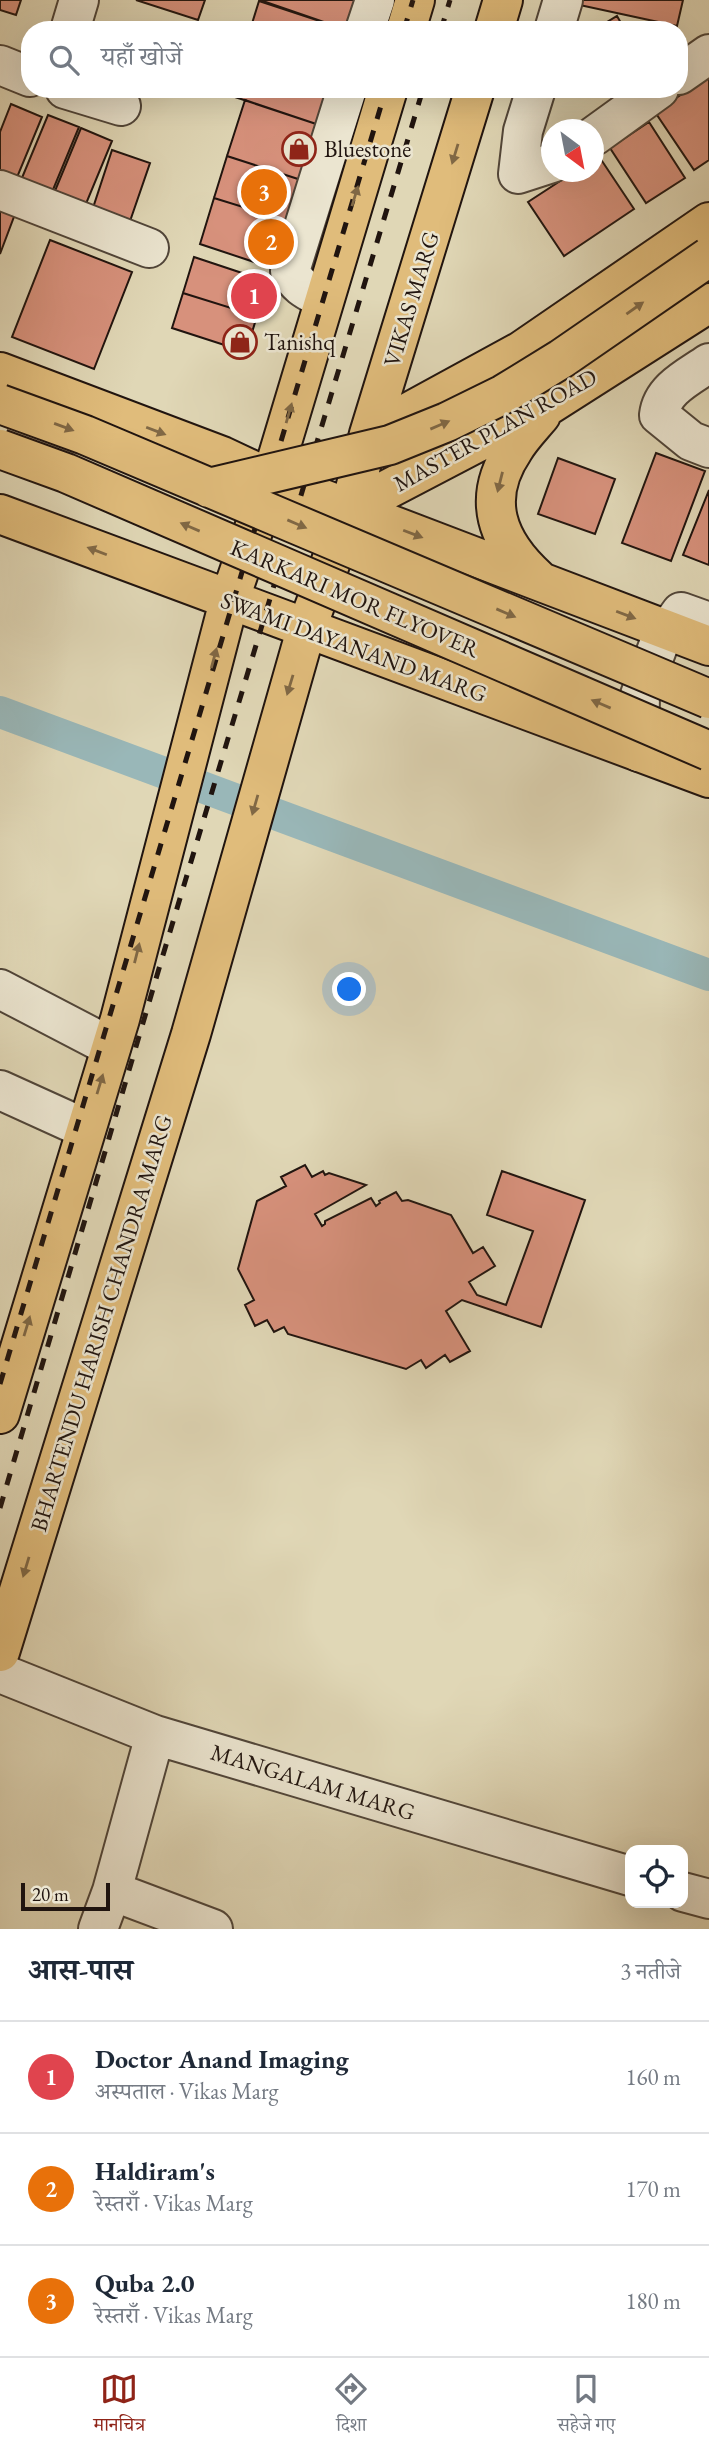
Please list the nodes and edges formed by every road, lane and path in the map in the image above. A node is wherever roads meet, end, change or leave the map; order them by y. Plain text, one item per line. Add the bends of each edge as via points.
1 (79, 0) edge
2 (375, 0) edge
3 (415, 0) edge
4 (503, 0) edge
5 (563, 0) edge
6 (72, 21) edge
7 (368, 21) edge
8 (409, 21) edge
9 (497, 21) edge
10 (557, 21) edge
11 (709, 54) edge
12 (0, 65) edge
13 (688, 69) edge
14 (21, 73) edge
15 (95, 98) edge
16 (344, 98) edge
17 (385, 98) edge
18 (472, 98) edge
19 (533, 98) edge
20 (646, 98) edge
21 (121, 106) dead end
22 (604, 128) edge
23 (541, 166) edge
24 (0, 190) edge
25 (709, 222) edge
26 (149, 248) dead end
27 (709, 257) edge
28 (323, 299) junction
29 (709, 303) edge
30 (521, 351) junction
31 (709, 363) edge
32 (0, 372) edge
33 (0, 404) edge
34 (549, 405) junction
35 (369, 433) junction
36 (709, 448) edge
37 (0, 449) edge
38 (271, 479) junction
39 (209, 488) junction
40 (350, 509) junction
41 (0, 514) edge
42 (544, 584) junction
43 (229, 601) junction
44 (709, 622) edge
45 (306, 630) junction
46 (667, 630) junction
47 (709, 646) edge
48 (709, 699) edge
49 (709, 751) edge
50 (639, 752) junction
51 (709, 778) edge
52 (0, 989) edge
53 (116, 1033) junction
54 (0, 1090) edge
55 (86, 1129) junction
56 (0, 1414) edge
57 (0, 1652) edge
58 (0, 1673) edge
59 (155, 1735) junction
60 (625, 1875) edge
61 (112, 1891) junction
62 (688, 1893) edge
63 (709, 1899) edge
64 (98, 1929) edge
65 (214, 1929) edge

1 - 6 street
2 - 7 street
3 - 8 main road
4 - 9 main road
5 - 10 street
11 - 13 street
12 - 14 street
15 - 21 street
16 - 28 street via 290,271 302,288
28 -> 17 main road
18 -> 35 main road, VIKAS MARG
19 - 23 street via 523,131 518,174
20 - 22 street
24 - 26 street
25 - 30 main road
39 -> 27 main road, bridge via 390,445 447,422 561,359
38 -> 28 main road
29 - 34 main road, MASTER PLAN ROAD
30 - 34 main road
30 - 35 main road
31 - 36 street via 676,386 660,403 659,415 691,441
32 -> 38 main road
33 -> 39 main road, KARKARI MOR FLYOVER, bridge
34 - 40 main road, MASTER PLAN ROAD
34 -> 42 main road via 503,469 495,507 509,548
35 - 40 main road, VIKAS MARG
49 -> 37 main road, KARKARI MOR FLYOVER, bridge via 66,473
38 - 40 main road
38 - 43 main road
39 -> 48 main road, KARKARI MOR FLYOVER, bridge
40 -> 42 main road
40 - 45 main road
43 -> 41 main road, SWAMI DAYANAND MARG
42 -> 46 main road
43 - 45 main road, SWAMI DAYANAND MARG
53 -> 43 main road
44 - 46 street via 681,612
45 - 50 main road, SWAMI DAYANAND MARG
45 -> 57 main road, BHARTENDU HARISH CHANDRA MARG via 191,1034
46 - 47 main road
46 - 50 street via 640,695
50 - 51 main road, SWAMI DAYANAND MARG
52 - 53 street
55 -> 53 main road
54 - 55 street
56 -> 55 main road
58 - 59 street, MANGALAM MARG
59 - 60 street, MANGALAM MARG
59 - 61 street
61 - 64 street
61 - 65 street
62 - 63 street

